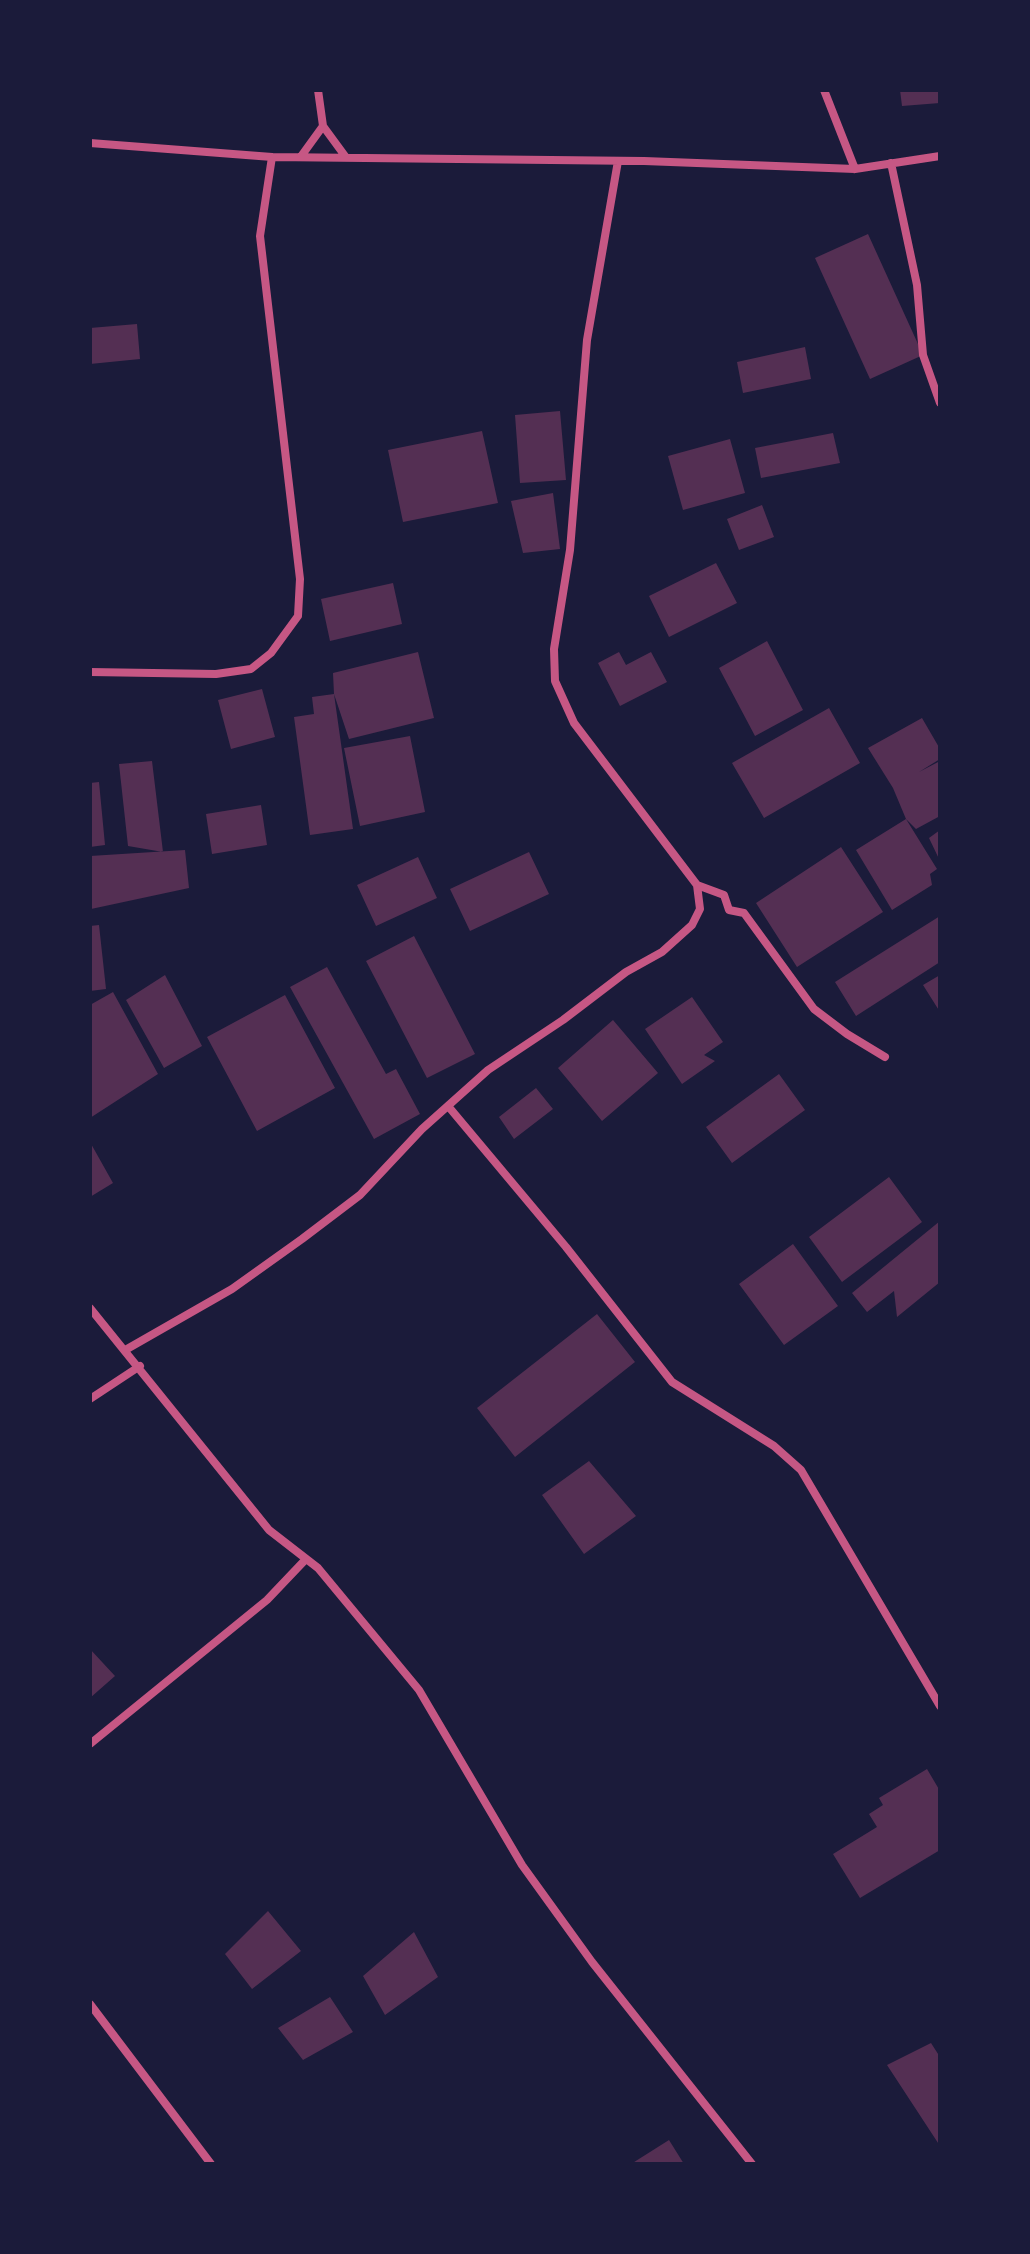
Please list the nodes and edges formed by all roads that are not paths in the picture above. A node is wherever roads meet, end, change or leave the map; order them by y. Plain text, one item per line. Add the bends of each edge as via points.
1 (318, 90) edge
2 (824, 90) edge
3 (323, 126) junction
4 (90, 143) edge
5 (302, 155) junction
6 (345, 156) junction
7 (940, 156) edge
8 (272, 157) junction
9 (618, 161) junction
10 (891, 163) junction
11 (855, 169) junction
12 (940, 403) edge
13 (90, 672) edge
14 (697, 885) junction
15 (885, 1057) dead end
16 (448, 1106) junction
17 (90, 1308) edge
18 (127, 1349) junction
19 (140, 1366) junction
20 (90, 1399) edge
21 (306, 1559) junction
22 (940, 1706) edge
23 (90, 1744) edge
24 (90, 2004) edge
25 (211, 2164) edge
26 (752, 2164) edge

1 - 3 street
2 - 11 street
3 - 5 street
3 - 6 street
4 - 8 street
5 - 6 street
5 - 8 street
6 - 9 street
7 - 10 street
8 - 13 street via 260,236 300,579 298,616 271,653 251,669 216,674
9 - 11 street
9 - 14 street via 587,340 555,681 574,723
10 - 11 street
10 - 12 street via 917,285 923,355
14 - 15 street via 724,895 729,910 744,913 814,1009
14 - 16 street via 700,909 672,943 488,1070
16 - 18 street via 360,1195 302,1239 232,1289
16 - 22 street via 672,1382 774,1446 801,1470
17 - 18 street
18 - 19 street
19 - 20 street
19 - 21 street via 269,1530
21 - 23 street via 267,1600
21 - 26 street via 419,1690 522,1865
24 - 25 street

